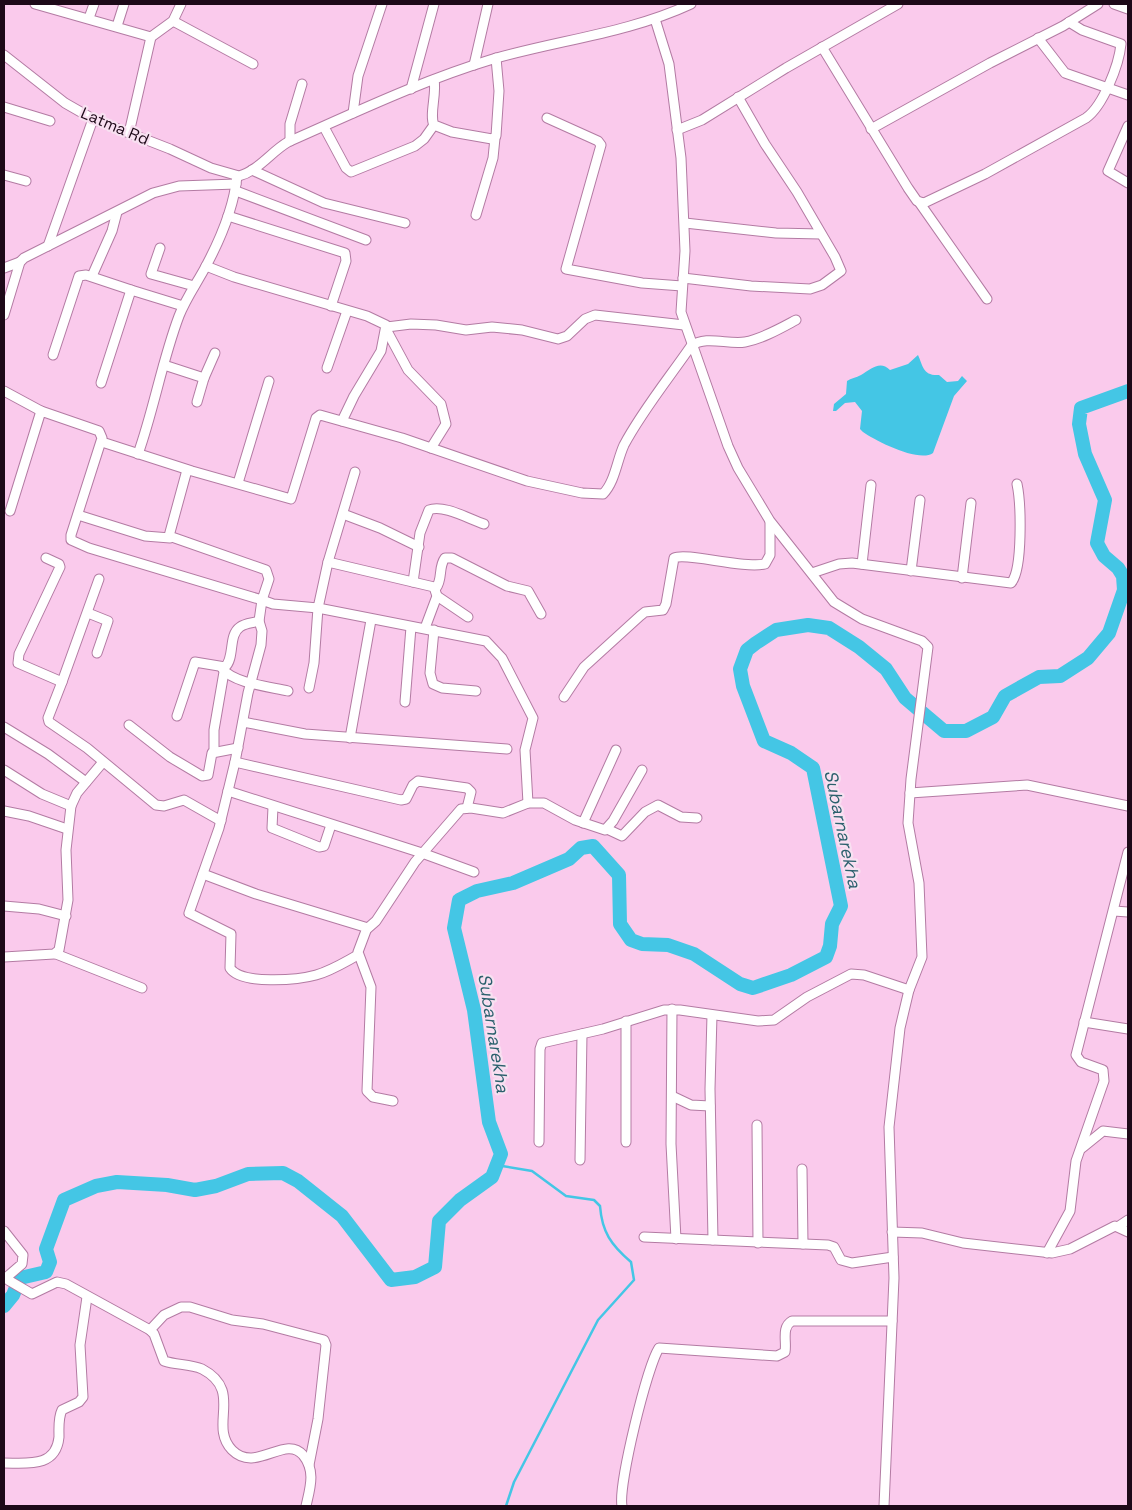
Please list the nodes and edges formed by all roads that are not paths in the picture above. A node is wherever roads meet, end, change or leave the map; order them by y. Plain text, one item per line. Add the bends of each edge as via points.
1 (36, 4) edge
2 (94, 4) edge
3 (124, 4) edge
4 (181, 4) edge
5 (382, 4) edge
6 (434, 4) edge
7 (488, 4) edge
8 (691, 4) edge
9 (898, 4) edge
10 (1098, 4) edge
11 (1114, 4) edge
12 (668, 9) edge
13 (1128, 9) edge
14 (89, 18) junction
15 (655, 19) junction
16 (173, 21) junction
17 (1069, 22) junction
18 (117, 26) junction
19 (151, 37) junction
20 (1038, 38) junction
21 (822, 47) junction
22 (4, 55) edge
23 (496, 58) junction
24 (253, 64) dead end
25 (474, 65) junction
26 (434, 80) junction
27 (302, 84) dead end
28 (411, 88) junction
29 (1105, 88) junction
30 (1128, 96) edge
31 (738, 98) junction
32 (4, 107) edge
33 (353, 114) junction
34 (547, 118) dead end
35 (93, 119) junction
36 (50, 121) dead end
37 (434, 125) junction
38 (1128, 126) edge
39 (324, 127) junction
40 (871, 129) junction
41 (677, 130) junction
42 (128, 133) junction
43 (495, 138) junction
44 (290, 141) junction
45 (252, 170) junction
46 (4, 175) edge
47 (26, 181) dead end
48 (1128, 182) edge
49 (236, 184) junction
50 (919, 202) junction
51 (117, 212) junction
52 (476, 215) dead end
53 (228, 216) junction
54 (405, 223) dead end
55 (685, 223) junction
56 (821, 234) junction
57 (366, 240) dead end
58 (48, 246) junction
59 (160, 248) dead end
60 (20, 262) junction
61 (206, 266) junction
62 (4, 268) edge
63 (92, 276) junction
64 (683, 282) junction
65 (194, 286) junction
66 (131, 290) junction
67 (987, 299) dead end
68 (183, 306) junction
69 (331, 306) junction
70 (347, 311) junction
71 (4, 315) edge
72 (796, 320) dead end
73 (684, 325) junction
74 (387, 329) junction
75 (691, 346) junction
76 (215, 352) dead end
77 (53, 355) dead end
78 (164, 365) junction
79 (327, 368) dead end
80 (204, 378) junction
81 (269, 382) dead end
82 (101, 383) dead end
83 (4, 391) edge
84 (197, 402) dead end
85 (42, 411) junction
86 (342, 421) junction
87 (102, 442) junction
88 (431, 448) junction
89 (138, 454) junction
90 (186, 470) junction
91 (355, 472) dead end
92 (238, 483) junction
93 (1017, 484) dead end
94 (871, 485) dead end
95 (920, 500) dead end
96 (970, 503) dead end
97 (10, 511) dead end
98 (343, 514) junction
99 (78, 515) junction
100 (770, 521) junction
101 (484, 524) dead end
102 (170, 538) junction
103 (419, 547) junction
104 (46, 558) dead end
105 (328, 562) junction
106 (862, 564) junction
107 (911, 571) junction
108 (812, 573) junction
109 (962, 578) junction
110 (99, 579) dead end
111 (413, 582) junction
112 (436, 592) junction
113 (262, 600) junction
114 (318, 608) junction
115 (88, 613) junction
116 (541, 614) dead end
117 (468, 616) dead end
118 (371, 620) junction
119 (259, 622) junction
120 (411, 627) junction
121 (429, 629) junction
122 (97, 653) dead end
123 (223, 670) junction
124 (62, 682) junction
125 (252, 683) junction
126 (309, 688) dead end
127 (288, 691) dead end
128 (476, 691) dead end
129 (564, 697) dead end
130 (405, 702) dead end
131 (177, 716) dead end
132 (243, 722) junction
133 (129, 725) dead end
134 (4, 727) edge
135 (350, 738) junction
136 (238, 748) junction
137 (507, 749) dead end
138 (616, 750) dead end
139 (214, 752) junction
140 (103, 762) junction
141 (235, 762) junction
142 (4, 770) edge
143 (642, 770) dead end
144 (86, 782) junction
145 (228, 791) junction
146 (910, 793) junction
147 (528, 803) junction
148 (71, 806) junction
149 (1128, 806) edge
150 (273, 807) junction
151 (467, 808) junction
152 (4, 811) edge
153 (697, 818) dead end
154 (221, 822) junction
155 (583, 823) junction
156 (330, 825) junction
157 (67, 829) junction
158 (607, 829) junction
159 (1128, 852) edge
160 (422, 853) junction
161 (474, 872) dead end
162 (203, 874) junction
163 (4, 906) edge
164 (1114, 911) junction
165 (1128, 912) edge
166 (66, 916) junction
167 (367, 928) junction
168 (56, 954) junction
169 (358, 955) junction
170 (4, 957) edge
171 (142, 988) dead end
172 (909, 990) junction
173 (672, 1009) junction
174 (712, 1015) junction
175 (626, 1021) junction
176 (1084, 1022) junction
177 (1128, 1029) edge
178 (582, 1034) junction
179 (672, 1096) junction
180 (393, 1101) dead end
181 (710, 1106) junction
182 (757, 1125) dead end
183 (1128, 1134) edge
184 (539, 1142) dead end
185 (626, 1142) dead end
186 (1080, 1149) junction
187 (580, 1160) dead end
188 (802, 1169) dead end
189 (1128, 1220) edge
190 (1119, 1226) junction
191 (4, 1231) edge
192 (892, 1232) junction
193 (1128, 1232) edge
194 (644, 1238) dead end
195 (676, 1239) junction
196 (713, 1240) junction
197 (758, 1243) junction
198 (802, 1244) junction
199 (1047, 1253) junction
200 (893, 1257) junction
201 (87, 1296) junction
202 (892, 1321) junction
203 (150, 1330) junction
204 (4, 1462) edge
205 (310, 1465) junction
206 (306, 1506) edge
207 (622, 1506) edge
208 (884, 1506) edge

1 - 14 street
2 - 14 street
3 - 18 street
4 - 16 street
5 - 33 street via 358,76
6 - 28 street
7 - 25 street
8 - 12 street
9 - 21 street
10 - 17 street
11 - 13 street
12 - 15 street
14 - 18 street
15 - 23 street
15 - 41 street via 670,64
16 - 19 street
16 - 24 street
17 - 20 street
17 - 29 street via 1120,43 1116,66
18 - 19 street
19 - 42 street
20 - 29 street via 1061,71
20 - 40 street
21 - 31 street
21 - 40 street
22 - 35 street, Latma Rd via 65,103
23 - 25 street
23 - 43 street via 499,106
25 - 26 street
26 - 28 street
26 - 37 street
27 - 44 street via 290,124
28 - 33 street
29 - 30 street
29 - 50 street via 1097,108 1086,118 940,197
31 - 41 street via 702,120
31 - 56 street
32 - 36 street
33 - 39 street
34 - 64 street via 598,141 601,146 566,269 642,283
35 - 42 street, Latma Rd
35 - 58 street
37 - 39 street via 415,146 351,172
37 - 43 street via 481,138
38 - 48 street via 1108,171
39 - 44 street
40 - 50 street
41 - 55 street
42 - 49 street, Latma Rd via 211,168
43 - 52 street via 493,158
44 - 45 street
45 - 49 street
45 - 54 street via 324,203
46 - 47 street
49 - 51 street via 166,188
49 - 53 street
49 - 57 street, Latma Rd
50 - 67 street
51 - 58 street
51 - 63 street
53 - 61 street
53 - 69 street via 345,253 346,261
55 - 56 street via 776,233
55 - 64 street
56 - 64 street via 841,271 814,288
58 - 60 street
59 - 65 street via 151,274
60 - 62 street
60 - 71 street
61 - 65 street
61 - 69 street
63 - 66 street
63 - 77 street via 82,274 77,279
64 - 73 street via 681,312
65 - 68 street
66 - 68 street
66 - 82 street
68 - 78 street
69 - 70 street
70 - 74 street via 367,316
70 - 79 street
72 - 75 street via 752,341 704,341
73 - 74 street via 595,315 558,339 492,327 466,330 436,324 411,324
73 - 75 street
74 - 86 street via 377,360
74 - 88 street via 408,370 443,408 444,429
75 - 88 street via 631,433 603,494 582,493 527,481
75 - 100 street via 728,446
76 - 80 street
78 - 80 street
78 - 89 street
80 - 84 street
81 - 92 street
83 - 85 street
85 - 87 street via 99,431
85 - 97 street
86 - 88 street
86 - 92 street via 317,416 291,499
87 - 89 street
87 - 99 street
89 - 90 street
90 - 92 street
90 - 102 street
91 - 98 street
93 - 109 street via 1021,521 1012,582
94 - 106 street
95 - 107 street
96 - 109 street
98 - 103 street
98 - 105 street
99 - 102 street via 145,536
99 - 113 street via 71,535 74,542
100 - 108 street
100 - 129 street via 770,555 765,564 732,564 683,556 674,558 664,609 640,616 584,667
101 - 103 street via 449,511 431,509 425,517
102 - 113 street via 266,570 269,579
103 - 111 street
104 - 124 street via 60,567 18,663
105 - 111 street
105 - 114 street
106 - 107 street
106 - 108 street via 839,564
107 - 109 street
108 - 146 street via 841,607 862,619 922,641 928,647
110 - 115 street
111 - 112 street
112 - 116 street via 441,580 442,562 445,558 452,558 508,586 528,591
112 - 117 street
112 - 121 street
113 - 114 street
113 - 119 street
114 - 118 street
114 - 126 street
115 - 122 street via 108,622
115 - 124 street
118 - 120 street
118 - 135 street
119 - 123 street via 239,628 229,662
119 - 125 street via 262,636
120 - 121 street
120 - 130 street
121 - 128 street via 433,684 442,688
121 - 147 street via 486,641 502,658 533,718 525,750
123 - 125 street
123 - 131 street via 195,662
123 - 139 street
124 - 140 street via 49,722
125 - 127 street
125 - 132 street
132 - 135 street
132 - 136 street
133 - 139 street via 170,757 202,776 208,775 210,756
134 - 144 street
135 - 137 street
136 - 139 street
136 - 141 street
138 - 155 street
140 - 144 street
140 - 154 street via 156,805 184,800
141 - 145 street
141 - 151 street via 401,800 406,799 418,781 467,788 471,792
142 - 148 street via 42,794
143 - 158 street
144 - 148 street
145 - 150 street
145 - 154 street
146 - 149 street via 1027,785
146 - 172 street via 909,837 919,883 922,957
147 - 151 street via 503,813
147 - 155 street via 549,805
148 - 157 street
150 - 156 street
150 - 156 street via 272,828 319,848 324,846
151 - 160 street via 458,811
152 - 157 street
153 - 158 street via 681,817 656,805 622,836
154 - 162 street
155 - 158 street
156 - 160 street
157 - 166 street
159 - 164 street
160 - 161 street
160 - 167 street via 376,921
162 - 167 street
162 - 169 street via 189,913 230,934 230,968 237,975 260,980 307,977 330,970
163 - 166 street via 39,909
164 - 165 street
164 - 176 street
166 - 168 street
167 - 169 street
168 - 170 street
168 - 171 street
169 - 180 street via 371,987 367,1091 373,1097
172 - 174 street via 851,974 807,997 774,1020
172 - 192 street via 900,1028 890,1110
173 - 174 street
173 - 175 street
173 - 179 street
174 - 181 street
175 - 178 street
175 - 185 street
176 - 177 street
176 - 186 street via 1076,1058 1101,1069 1105,1076
178 - 184 street via 540,1044
178 - 187 street
179 - 181 street via 691,1105
179 - 195 street
181 - 196 street
182 - 197 street
183 - 186 street via 1103,1131
186 - 199 street via 1070,1211
188 - 198 street
189 - 190 street
190 - 193 street
190 - 199 street via 1070,1248
191 - 201 street via 24,1258 8,1276 13,1284 33,1294 60,1282
192 - 199 street via 922,1233 963,1244
192 - 200 street
194 - 195 street
195 - 196 street
196 - 197 street
197 - 198 street
198 - 200 street via 832,1246 841,1260 847,1262
200 - 202 street
201 - 203 street
201 - 204 street via 80,1345 83,1397 62,1410 57,1447 51,1457 35,1462
202 - 207 street via 792,1321 786,1326 784,1352 777,1356 659,1348 624,1474
202 - 208 street
203 - 205 street via 164,1361 204,1370 222,1388 225,1399 224,1437 240,1457 250,1459 290,1448 300,1452
203 - 205 street via 164,1315 181,1307 190,1307 232,1320 263,1324 324,1340 319,1412
205 - 206 street via 311,1485

